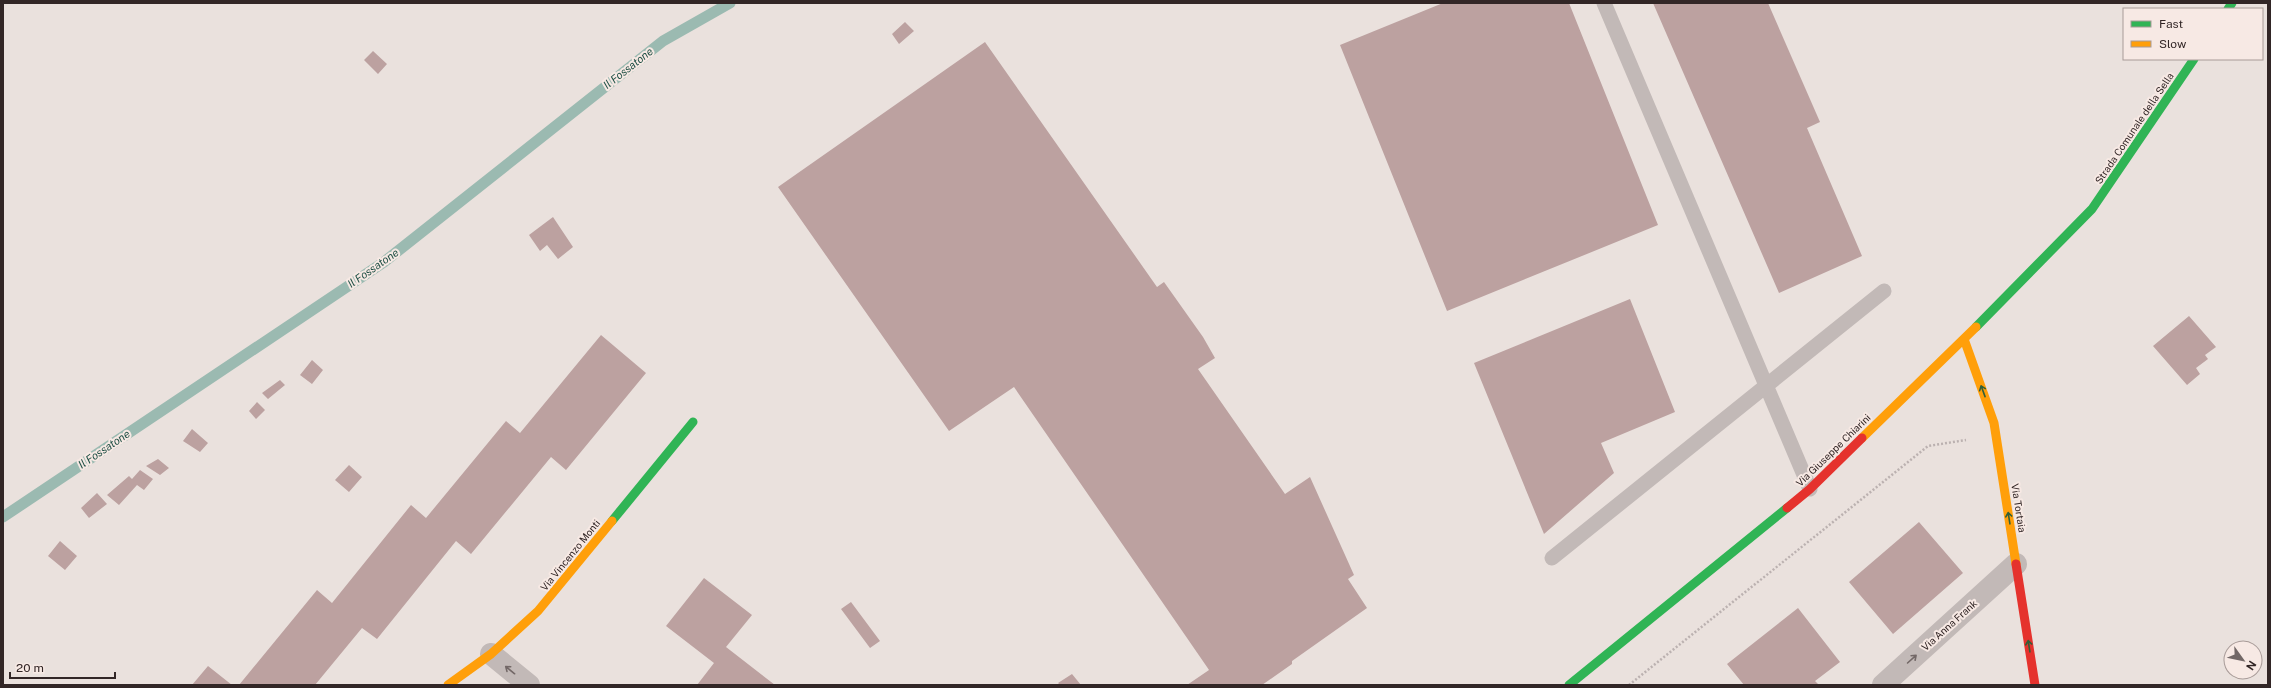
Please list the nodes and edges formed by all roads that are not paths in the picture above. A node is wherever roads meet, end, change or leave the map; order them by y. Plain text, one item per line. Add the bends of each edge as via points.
1 (1604, 3) edge
2 (2193, 60) edge
3 (2092, 209) joint
4 (1884, 290) dead end
5 (1964, 339) junction
6 (1765, 385) junction
7 (693, 422) dead end
8 (1810, 489) junction
9 (1552, 558) dead end
10 (2016, 564) junction
11 (491, 654) junction
12 (448, 685) edge
13 (529, 685) edge
14 (1569, 685) edge
15 (1883, 685) edge
16 (2035, 685) edge

1 - 6 lane
2 - 3 street, Strada Comunale della Sella
3 - 5 street, Via Giuseppe Chiarini
4 - 6 lane
5 - 8 street, Via Giuseppe Chiarini
10 -> 5 street, Via Tortaia via 1994,423
6 - 8 lane
6 - 9 lane
7 - 11 street, Via Vincenzo Monti via 538,611
8 - 14 street, Via Giuseppe Chiarini
15 -> 10 street, Via Anna Frank
16 -> 10 street, Via Tortaia
11 - 12 street, Via Vincenzo Monti
13 -> 11 street

